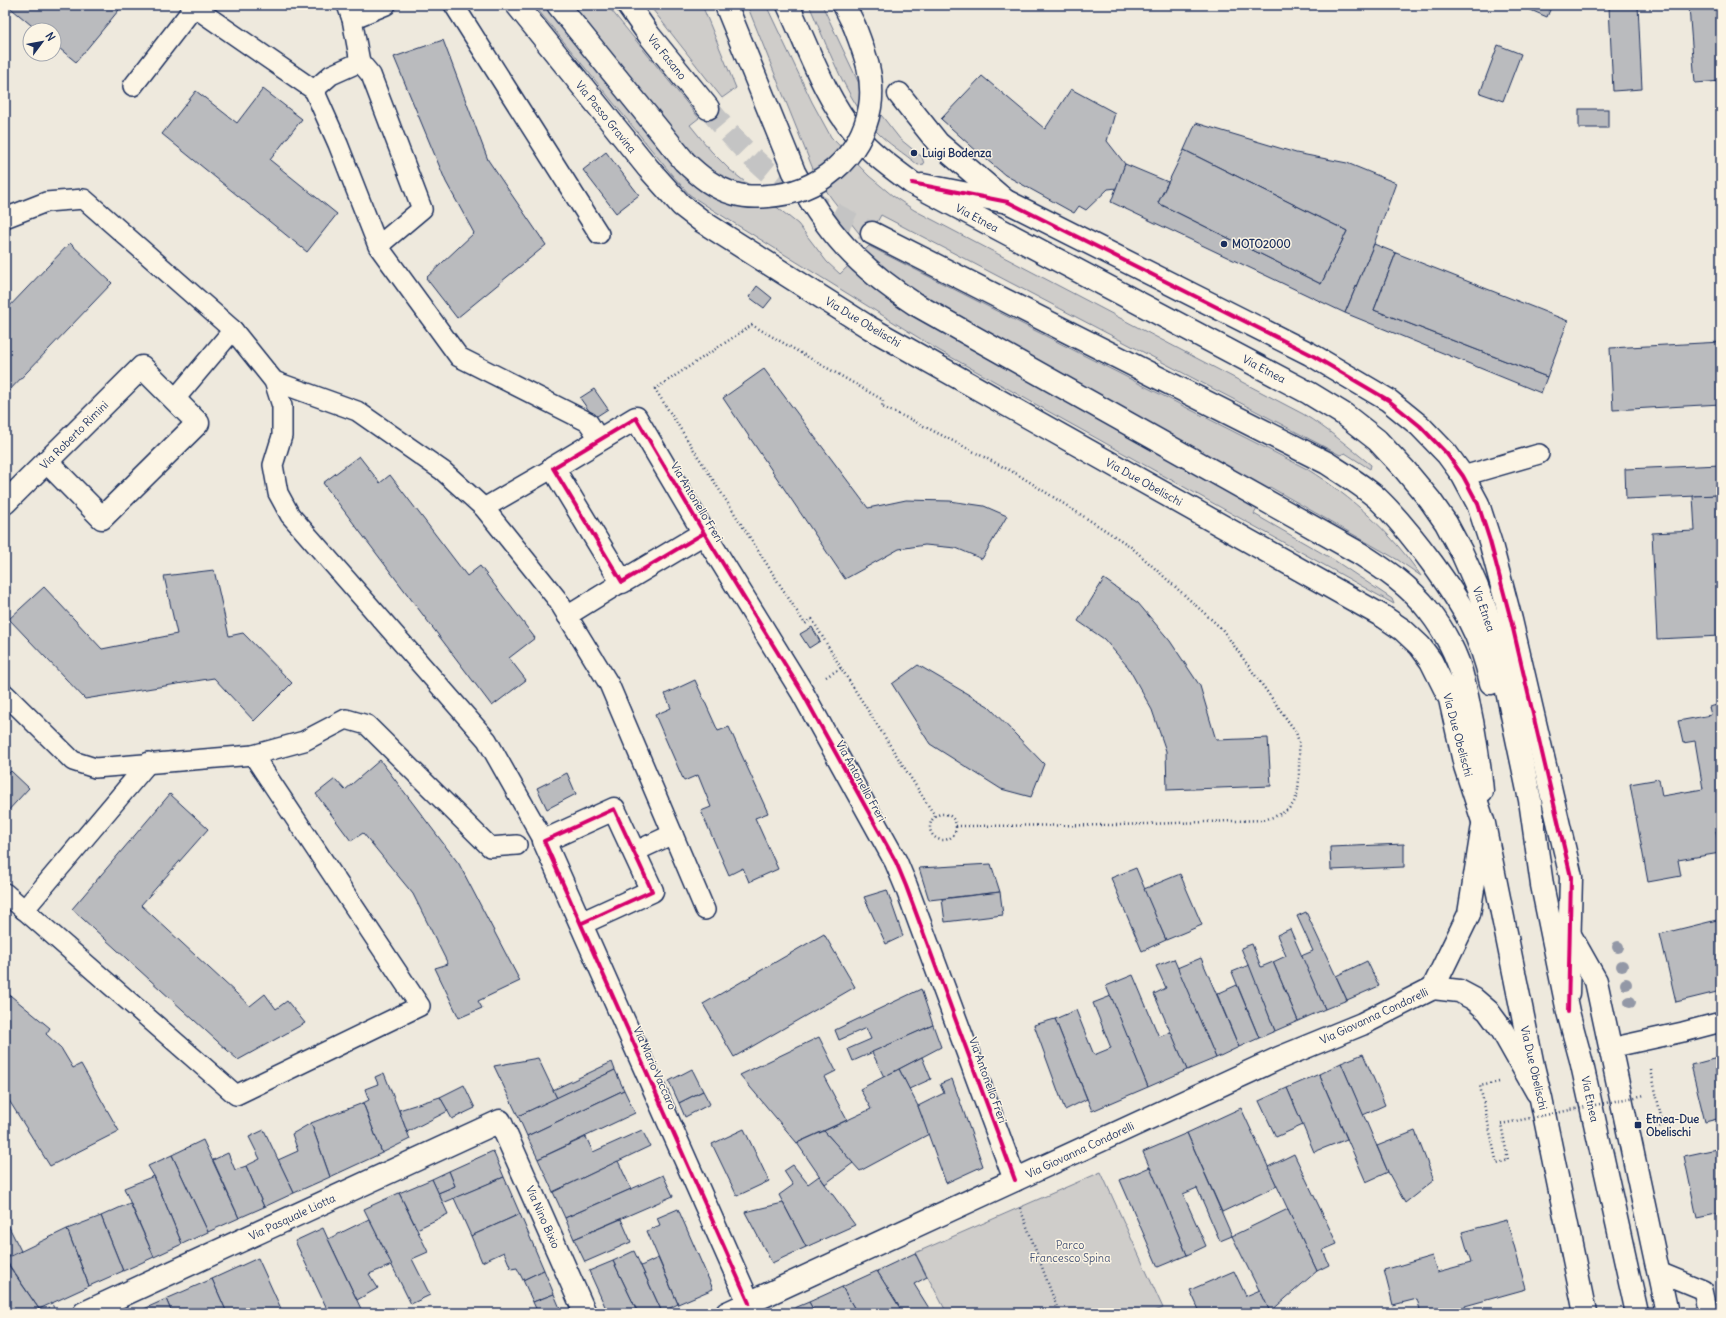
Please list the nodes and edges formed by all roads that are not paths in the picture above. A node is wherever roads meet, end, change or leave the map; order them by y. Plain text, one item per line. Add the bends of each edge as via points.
1 (386, 5) edge
2 (454, 5) edge
3 (517, 5) edge
4 (558, 5) edge
5 (628, 5) edge
6 (726, 5) edge
7 (788, 5) edge
8 (844, 5) edge
9 (193, 6) edge
10 (349, 12) edge
11 (360, 62) junction
12 (133, 86) dead end
13 (314, 90) junction
14 (899, 94) dead end
15 (708, 108) tunnel mouth
16 (912, 183) junction
17 (1008, 202) junction
18 (5, 218) edge
19 (703, 222) joint
20 (872, 233) tunnel mouth
21 (599, 234) dead end
22 (378, 246) junction
23 (233, 330) junction
24 (274, 381) junction
25 (175, 399) junction
26 (600, 440) junction
27 (1539, 454) dead end
28 (47, 462) junction
29 (554, 468) junction
30 (1463, 476) junction
31 (5, 503) edge
32 (484, 508) junction
33 (704, 533) junction
34 (622, 582) junction
35 (567, 616) junction
36 (5, 694) edge
37 (253, 755) junction
38 (149, 762) junction
39 (1484, 824) junction
40 (673, 834) junction
41 (544, 841) junction
42 (518, 845) dead end
43 (634, 852) junction
44 (1542, 885) junction
45 (5, 893) edge
46 (24, 910) junction
47 (705, 910) dead end
48 (582, 923) junction
49 (1570, 934) junction
50 (1433, 988) junction
51 (1568, 1012) junction
52 (1721, 1022) edge
53 (1610, 1048) junction
54 (1541, 1099) junction
55 (500, 1122) joint
56 (1015, 1180) junction
57 (1659, 1272) junction
58 (1629, 1278) junction
59 (749, 1303) junction
60 (84, 1313) edge
61 (585, 1313) edge
62 (727, 1313) edge
63 (1585, 1313) edge
64 (1637, 1313) edge
65 (1668, 1313) edge
66 (1708, 1313) edge

1 - 10 lane
2 - 21 lane
3 - 19 main road, Via Passo Gravina via 648,168 681,205
4 - 8 main road, bridge via 697,174 735,194 749,196 791,194 825,178 853,148 864,128 870,107 871,85 867,59
5 - 15 main road, Via Fasano
6 - 39 main road, Via Due Obelischi via 794,172 822,220 857,260 915,304 1359,553 1405,585 1430,611 1442,629 1463,677 1480,764
7 - 16 main road, Via Etnea via 842,116 856,135
9 - 12 lane
9 - 13 lane
10 - 11 lane
11 - 13 lane via 331,75
11 - 22 lane via 371,75 422,209
13 - 22 lane
14 - 17 main road via 938,143
16 - 17 main road
16 - 44 main road, Via Etnea via 1309,393 1345,415 1377,440 1405,470 1446,523 1462,553 1489,619 1500,658 1530,800
17 - 30 main road via 1310,354 1388,400 1420,426 1447,454
18 - 23 lane via 46,202 84,199
19 - 39 main road, Via Due Obelischi via 870,328 1356,601 1403,630 1432,661 1450,699 1464,766
20 - 44 main road, Via Etnea via 1327,463 1353,479 1395,516 1458,600 1474,629 1487,665 1515,802
22 - 26 lane via 459,357 588,422
23 - 24 lane
23 - 25 lane
24 - 32 lane via 357,410 443,471
24 - 41 lane via 282,406 282,436 273,465 278,492 290,515 487,740
25 - 28 main road, Via Roberto Rimini via 142,367
25 - 28 main road via 198,423 102,518
26 - 29 main road
26 - 33 main road, Via Antonello Freri via 636,418
27 - 30 lane
28 - 31 main road, Via Roberto Rimini
29 - 32 lane
29 - 34 main road
30 - 49 main road via 1478,504 1513,627 1571,877
32 - 35 lane via 557,599
33 - 34 main road
33 - 56 main road, Via Antonello Freri via 802,692 896,862
34 - 35 lane
35 - 40 lane via 609,684
36 - 38 lane via 73,761 95,768
37 - 38 lane
37 - 42 lane via 304,740 346,719 367,725 490,847
37 - 46 lane via 420,1006 236,1096
38 - 46 lane
39 - 50 main road via 1469,914
39 - 54 main road, Via Due Obelischi
40 - 43 lane
40 - 47 lane
41 - 43 main road via 614,809
41 - 48 main road, Via Mario Vaccaro
43 - 48 main road via 652,891
44 - 49 main road
44 - 51 main road, Via Etnea
45 - 46 lane
48 - 59 main road, Via Mario Vaccaro
49 - 51 main road
49 - 53 main road via 1596,981
50 - 54 main road via 1459,991 1488,1011 1502,1030
50 - 56 main road, Via Giovanna Condorelli via 1362,1024 1279,1058
51 - 58 main road, Via Etnea
52 - 53 lane
53 - 57 main road
54 - 63 main road, Via Due Obelischi
55 - 60 main road, Via Pasquale Liotta
55 - 61 main road, Via Nino Bixio
56 - 59 main road, Via Giovanna Condorelli
57 - 58 main road
57 - 65 main road
57 - 66 lane via 1703,1290
58 - 64 main road, Via Etnea
59 - 62 main road, Via Giovanna Condorelli

